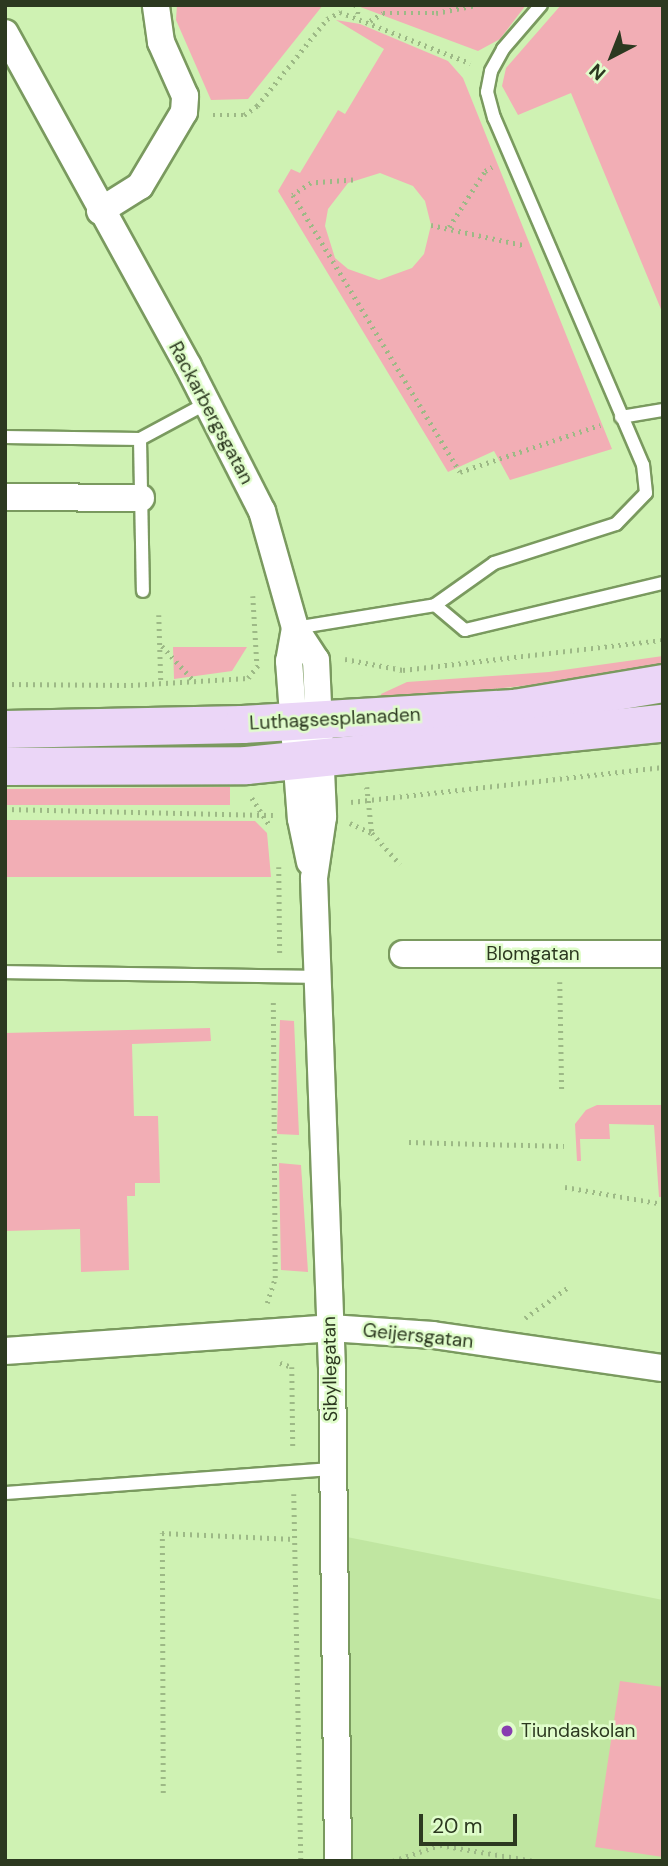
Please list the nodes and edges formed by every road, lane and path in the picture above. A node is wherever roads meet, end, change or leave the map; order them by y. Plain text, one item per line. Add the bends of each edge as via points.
1 (156, 5) edge
2 (355, 5) edge
3 (476, 5) edge
4 (541, 5) edge
5 (359, 17) junction
6 (370, 21) junction
7 (5, 33) edge
8 (491, 71) junction
9 (208, 114) dead end
10 (512, 158) junction
11 (352, 180) dead end
12 (100, 211) junction
13 (431, 225) dead end
14 (449, 227) junction
15 (548, 242) junction
16 (207, 403) junction
17 (663, 410) edge
18 (621, 418) junction
19 (5, 437) edge
20 (140, 439) junction
21 (5, 497) edge
22 (141, 498) junction
23 (663, 583) edge
24 (142, 591) dead end
25 (435, 605) junction
26 (159, 615) dead end
27 (295, 628) junction
28 (663, 640) edge
29 (161, 645) junction
30 (342, 659) dead end
31 (267, 663) dead end
32 (195, 681) junction
33 (161, 683) junction
34 (663, 683) edge
35 (5, 684) edge
36 (306, 721) junction
37 (663, 723) edge
38 (5, 729) edge
39 (309, 760) junction
40 (5, 766) edge
41 (663, 767) edge
42 (367, 800) junction
43 (5, 809) edge
44 (342, 809) dead end
45 (259, 812) junction
46 (280, 817) dead end
47 (278, 835) dead end
48 (279, 859) dead end
49 (400, 864) dead end
50 (403, 954) dead end
51 (558, 954) junction
52 (663, 954) edge
53 (5, 972) edge
54 (281, 977) junction
55 (317, 977) junction
56 (562, 1093) dead end
57 (409, 1142) dead end
58 (564, 1146) dead end
59 (565, 1187) dead end
60 (663, 1204) edge
61 (567, 1288) dead end
62 (267, 1304) dead end
63 (517, 1324) dead end
64 (330, 1328) junction
65 (5, 1350) edge
66 (271, 1360) dead end
67 (663, 1368) edge
68 (332, 1469) junction
69 (294, 1472) junction
70 (5, 1493) edge
71 (295, 1539) junction
72 (163, 1793) dead end
73 (301, 1861) edge
74 (338, 1861) edge
75 (393, 1861) edge
76 (534, 1861) edge

1 - 12 street via 161,42 185,96 184,112 140,186
2 - 5 path
3 - 6 path via 436,13 383,13
4 - 8 lane via 503,49
5 - 6 path
5 - 9 path via 340,12 327,19 257,106 244,115
6 - 8 path
7 - 12 street, Rackarbergsgatan
8 - 10 lane via 487,92
10 - 14 path via 485,171
10 - 15 lane
11 - 18 path via 311,183 293,195 460,472
12 - 16 street, Rackarbergsgatan
13 - 14 path
14 - 15 path via 527,246
15 - 18 lane
16 - 20 lane
16 - 27 street, Rackarbergsgatan via 262,511
17 - 18 lane
18 - 25 lane via 644,474 646,493 632,513 588,535 494,563
19 - 20 lane
20 - 22 lane
21 - 22 street
22 - 24 lane
23 - 25 lane via 465,630
25 - 27 lane
26 - 29 path
27 - 36 street, Rackarbergsgatan via 316,660
28 - 30 path via 403,670
29 - 32 path
29 - 33 path
31 - 32 path via 257,665 248,678
32 - 33 path
33 - 35 path
34 - 36 main road, Luthagsesplanaden via 513,708
36 - 38 main road, Luthagsesplanaden
36 - 39 street, Rackarbergsgatan
37 - 39 main road, Luthagsesplanaden
39 - 40 main road, Luthagsesplanaden
39 - 55 street, Sibyllegatan via 301,819 314,878
41 - 42 path
42 - 44 path via 347,802
42 - 49 path via 372,834
43 - 45 path
45 - 46 path
45 - 47 path
48 - 54 path
50 - 51 street, Blomgatan
51 - 52 street, Blomgatan
51 - 56 path
53 - 54 lane
54 - 55 lane
54 - 62 path via 270,1008 275,1278
55 - 64 street, Sibyllegatan
57 - 58 path
59 - 60 path
61 - 63 path
64 - 65 street, Geijersgatan
64 - 67 street, Geijersgatan via 433,1335
64 - 68 street, Sibyllegatan
66 - 69 path via 292,1367
68 - 69 lane
68 - 74 street, Sibyllegatan
69 - 70 lane
69 - 71 path
71 - 72 path via 162,1533
71 - 73 path
75 - 76 path via 440,1845

